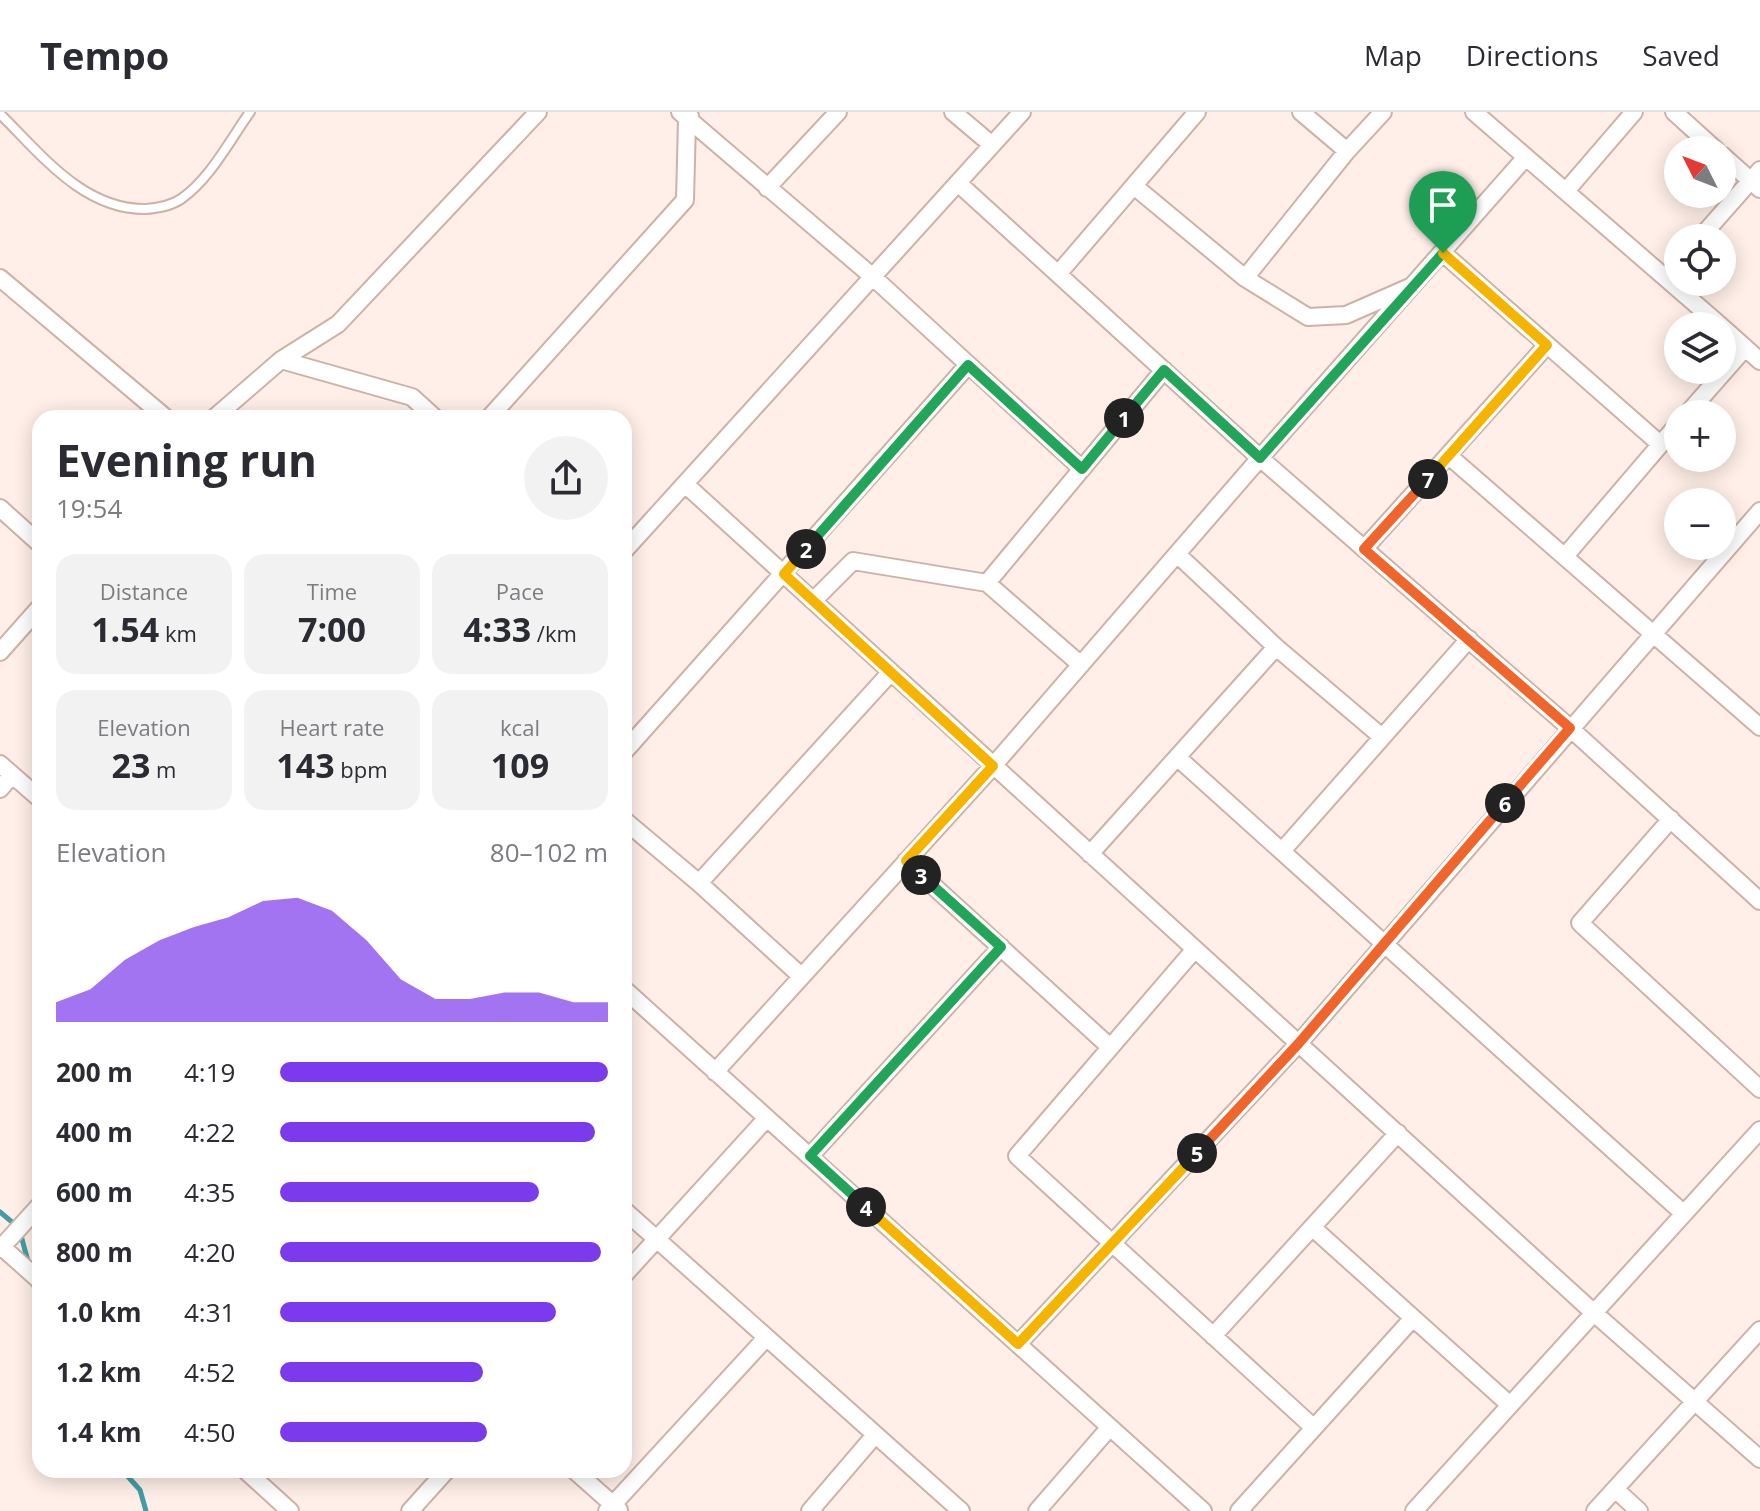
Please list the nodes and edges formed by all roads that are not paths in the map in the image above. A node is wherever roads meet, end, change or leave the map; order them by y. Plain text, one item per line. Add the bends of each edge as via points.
1 (250, 112) edge
2 (538, 112) edge
3 (838, 112) edge
4 (953, 112) edge
5 (1022, 112) edge
6 (1197, 112) edge
7 (1301, 112) edge
8 (1383, 112) edge
9 (1474, 112) edge
10 (1634, 112) edge
11 (1674, 112) edge
12 (0, 114) edge
13 (687, 115) edge
14 (1701, 136) edge
15 (992, 145) junction
16 (1347, 151) junction
17 (1526, 157) junction
18 (1736, 165) edge
19 (1757, 180) edge
20 (958, 183) junction
21 (1134, 186) junction
22 (767, 188) junction
23 (1566, 191) junction
24 (1714, 224) edge
25 (1443, 253) junction
26 (1058, 274) junction
27 (1664, 275) edge
28 (873, 277) junction
29 (0, 278) edge
30 (1245, 278) junction
31 (1415, 285) junction
32 (1688, 296) edge
33 (1706, 312) edge
34 (1736, 339) edge
35 (1547, 345) junction
36 (1745, 348) junction
37 (281, 360) junction
38 (1760, 361) edge
39 (968, 365) junction
40 (1164, 370) junction
41 (1699, 400) edge
42 (157, 410) edge
43 (223, 410) edge
44 (426, 410) edge
45 (496, 410) edge
46 (1664, 440) edge
47 (1660, 444) junction
48 (1449, 456) junction
49 (1260, 458) junction
50 (1082, 469) junction
51 (685, 484) junction
52 (0, 508) edge
53 (1760, 511) edge
54 (32, 537) edge
55 (632, 542) edge
56 (1364, 549) junction
57 (1177, 554) junction
58 (1566, 555) junction
59 (784, 574) junction
60 (987, 583) junction
61 (813, 601) junction
62 (32, 616) edge
63 (1655, 634) junction
64 (1469, 639) junction
65 (1276, 647) junction
66 (0, 652) edge
67 (1081, 665) junction
68 (891, 672) junction
69 (1757, 719) edge
70 (1570, 728) junction
71 (1382, 737) junction
72 (632, 743) edge
73 (1177, 757) junction
74 (993, 766) junction
75 (6, 770) edge
76 (0, 789) edge
77 (32, 792) edge
78 (1671, 819) junction
79 (632, 827) edge
80 (1282, 851) junction
81 (1090, 854) junction
82 (906, 861) junction
83 (699, 883) junction
84 (1760, 901) edge
85 (1385, 944) junction
86 (1001, 947) junction
87 (1195, 949) junction
88 (801, 976) junction
89 (632, 996) edge
90 (1299, 1043) junction
91 (1110, 1047) junction
92 (715, 1072) junction
93 (1760, 1089) edge
94 (767, 1118) junction
95 (1760, 1130) edge
96 (1398, 1133) junction
97 (810, 1156) junction
98 (1683, 1213) junction
99 (32, 1214) edge
100 (632, 1217) edge
101 (1313, 1228) junction
102 (656, 1239) junction
103 (1112, 1243) junction
104 (1, 1248) edge
105 (632, 1266) edge
106 (32, 1274) edge
107 (1593, 1312) junction
108 (1413, 1318) junction
109 (1760, 1330) edge
110 (1213, 1336) junction
111 (766, 1338) junction
112 (1018, 1344) junction
113 (1695, 1401) junction
114 (1510, 1405) junction
115 (1110, 1427) junction
116 (1314, 1428) junction
117 (875, 1435) junction
118 (1760, 1459) edge
119 (254, 1478) edge
120 (440, 1478) edge
121 (582, 1478) edge
122 (1615, 1489) junction
123 (613, 1509) edge
124 (290, 1511) edge
125 (410, 1511) edge
126 (810, 1511) edge
127 (961, 1511) edge
128 (1037, 1511) edge
129 (1203, 1511) edge
130 (1239, 1511) edge
131 (1414, 1511) edge
132 (1595, 1511) edge
133 (1639, 1511) edge

1 - 12 lane via 203,178 180,200 133,209 77,187
2 - 37 street via 338,324
3 - 22 street
4 - 15 street
5 - 15 street
6 - 21 street
7 - 16 street
8 - 16 street
9 - 17 street
10 - 23 street
11 - 14 street
13 - 22 street
13 - 45 street via 685,200
15 - 20 street
16 - 30 street
17 - 23 street
17 - 25 street
18 - 19 street
19 - 24 street
20 - 26 street
20 - 28 street
21 - 26 street
21 - 30 street
22 - 28 street
23 - 27 street
25 - 31 street
25 - 35 street
26 - 40 street
28 - 39 street
28 - 51 street
29 - 42 street
30 - 31 street via 1308,317 1346,315
31 - 49 street
32 - 33 street
34 - 36 street
35 - 47 street
35 - 48 street
36 - 38 street
36 - 41 street
37 - 43 street
37 - 44 street via 412,397
39 - 50 street
39 - 59 street
40 - 49 street
40 - 50 street
46 - 47 street
47 - 58 street
48 - 56 street
48 - 58 street
49 - 56 street
49 - 57 street
50 - 60 street
51 - 55 street
51 - 59 street
52 - 54 street
53 - 63 street
56 - 64 street
57 - 65 street
57 - 67 street
58 - 63 street
59 - 61 street
59 - 72 street
60 - 61 street via 853,561
60 - 67 street
61 - 68 street
62 - 66 street
63 - 69 street
63 - 70 street
64 - 70 street
64 - 71 street
65 - 71 street
65 - 73 street
67 - 74 street
68 - 74 street
68 - 83 street
70 - 78 street
70 - 85 street
71 - 80 street
73 - 80 street
73 - 81 street
74 - 81 street
74 - 82 street
75 - 76 street
75 - 77 street
78 - 84 street
78 - 93 street via 1580,923
79 - 83 street
80 - 85 street
81 - 87 street
82 - 86 street
82 - 88 street
83 - 88 street
85 - 90 street
85 - 98 street
86 - 91 street
86 - 97 street
87 - 90 street
87 - 91 street
88 - 92 street
89 - 92 street
90 - 96 street
90 - 103 street
91 - 103 street via 1017,1156
92 - 94 street
94 - 97 street
94 - 102 street
95 - 98 street
96 - 101 street
96 - 107 street
97 - 112 street
98 - 107 street
99 - 104 street
100 - 102 street
101 - 108 street
101 - 110 street
102 - 105 street
102 - 111 street
103 - 110 street
103 - 112 street
104 - 106 street
107 - 113 street
107 - 114 street
108 - 114 street
108 - 116 street
109 - 113 street
110 - 116 street
111 - 117 street
111 - 123 street
112 - 115 street
113 - 118 street
113 - 122 street
114 - 131 street
115 - 128 street
115 - 129 street
116 - 130 street
117 - 126 street
117 - 127 street
119 - 124 street
120 - 125 street
121 - 123 street
122 - 132 street
122 - 133 street

